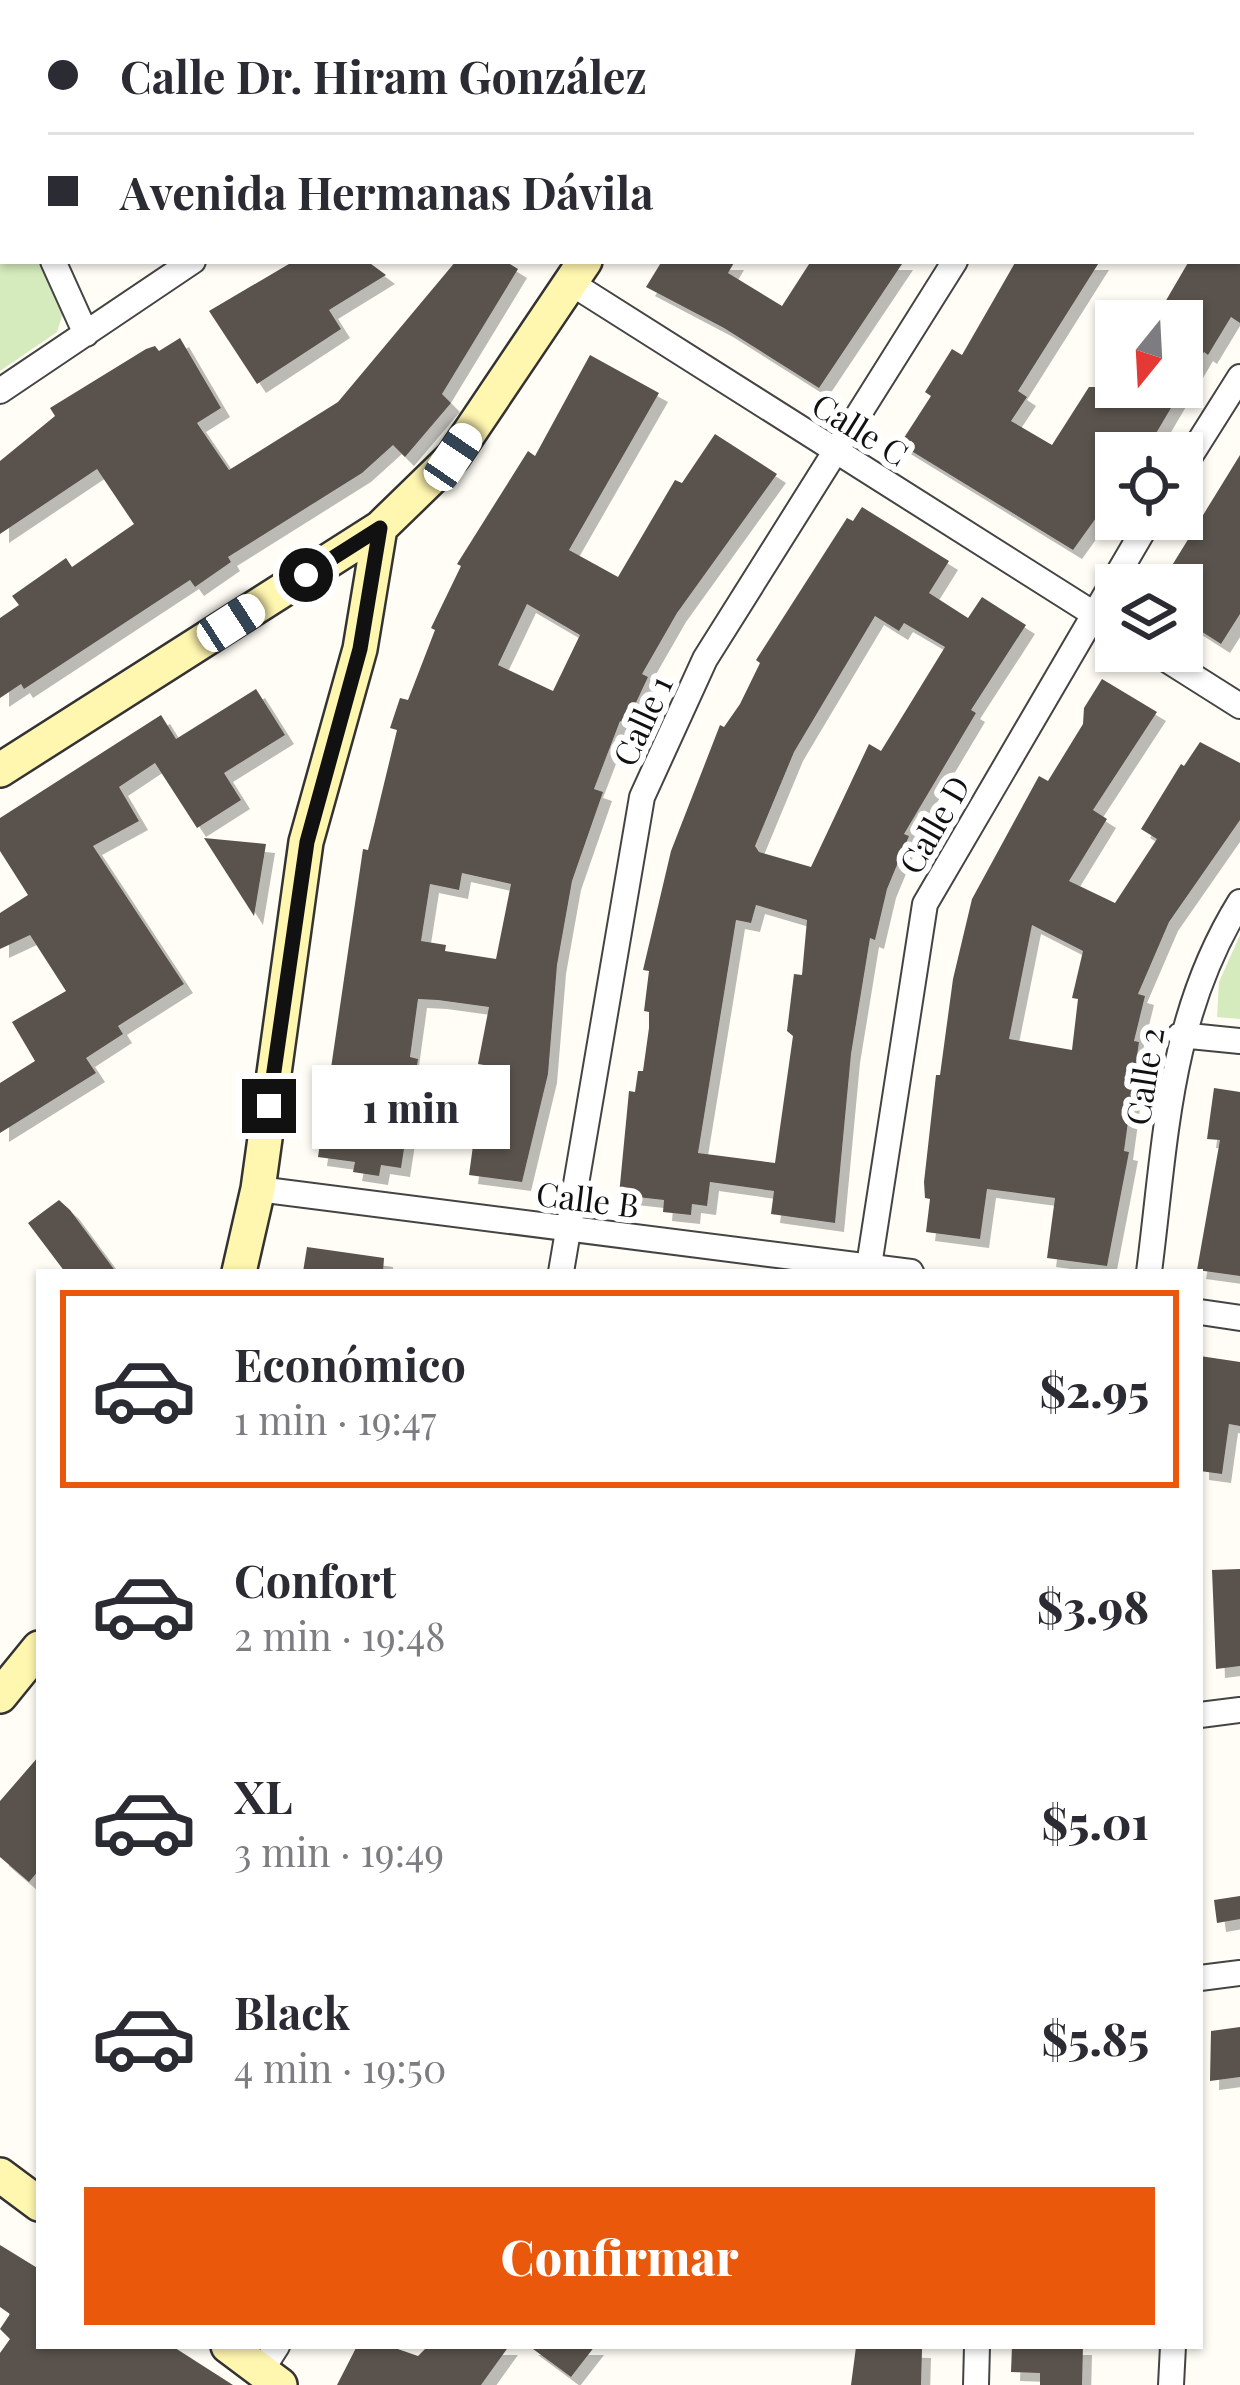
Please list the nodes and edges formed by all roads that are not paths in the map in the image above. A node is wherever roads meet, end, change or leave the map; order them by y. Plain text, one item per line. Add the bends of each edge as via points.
1 (54, 264) edge
2 (189, 264) edge
3 (953, 264) edge
4 (578, 272) edge
5 (86, 334) junction
6 (1240, 377) edge
7 (0, 391) edge
8 (1203, 436) edge
9 (836, 451) junction
10 (380, 528) junction
11 (1137, 540) edge
12 (1091, 612) junction
13 (1095, 615) edge
14 (1186, 672) edge
15 (1240, 706) edge
16 (0, 770) edge
17 (1240, 902) edge
18 (1180, 1035) junction
19 (1240, 1041) edge
20 (258, 1189) junction
21 (568, 1229) junction
22 (240, 1269) edge
23 (561, 1269) edge
24 (868, 1269) edge
25 (1149, 1269) edge
26 (1203, 1312) edge
27 (1240, 1318) edge
28 (36, 1652) edge
29 (0, 1696) edge
30 (1240, 1710) edge
31 (1203, 1715) edge
32 (1240, 1973) edge
33 (1203, 1978) edge
34 (0, 2175) edge
35 (36, 2202) edge
36 (234, 2349) edge
37 (977, 2349) edge
38 (1172, 2349) edge
39 (272, 2367) edge
40 (976, 2385) edge
41 (1172, 2385) edge

1 - 5 street
2 - 5 street
3 - 9 street, Calle 1
4 - 9 street, Calle C
4 - 10 street via 453,457
5 - 7 street
6 - 8 street
9 - 12 street, Calle C
9 - 21 street, Calle 1 via 705,659 642,797
10 - 16 street
10 - 20 street via 360,649 307,842
11 - 12 street, Calle D
12 - 13 street, Calle C
12 - 24 street, Calle D via 925,904
14 - 15 street
17 - 18 street, Calle 2 via 1207,955
18 - 19 street
18 - 25 street, Calle 2
20 - 21 street, Calle B
20 - 22 street
21 - 23 street, Calle 1
21 - 24 street, Calle B
26 - 27 street
28 - 29 street
30 - 31 street
32 - 33 street
34 - 35 street
36 - 39 street
37 - 40 street
38 - 41 street

